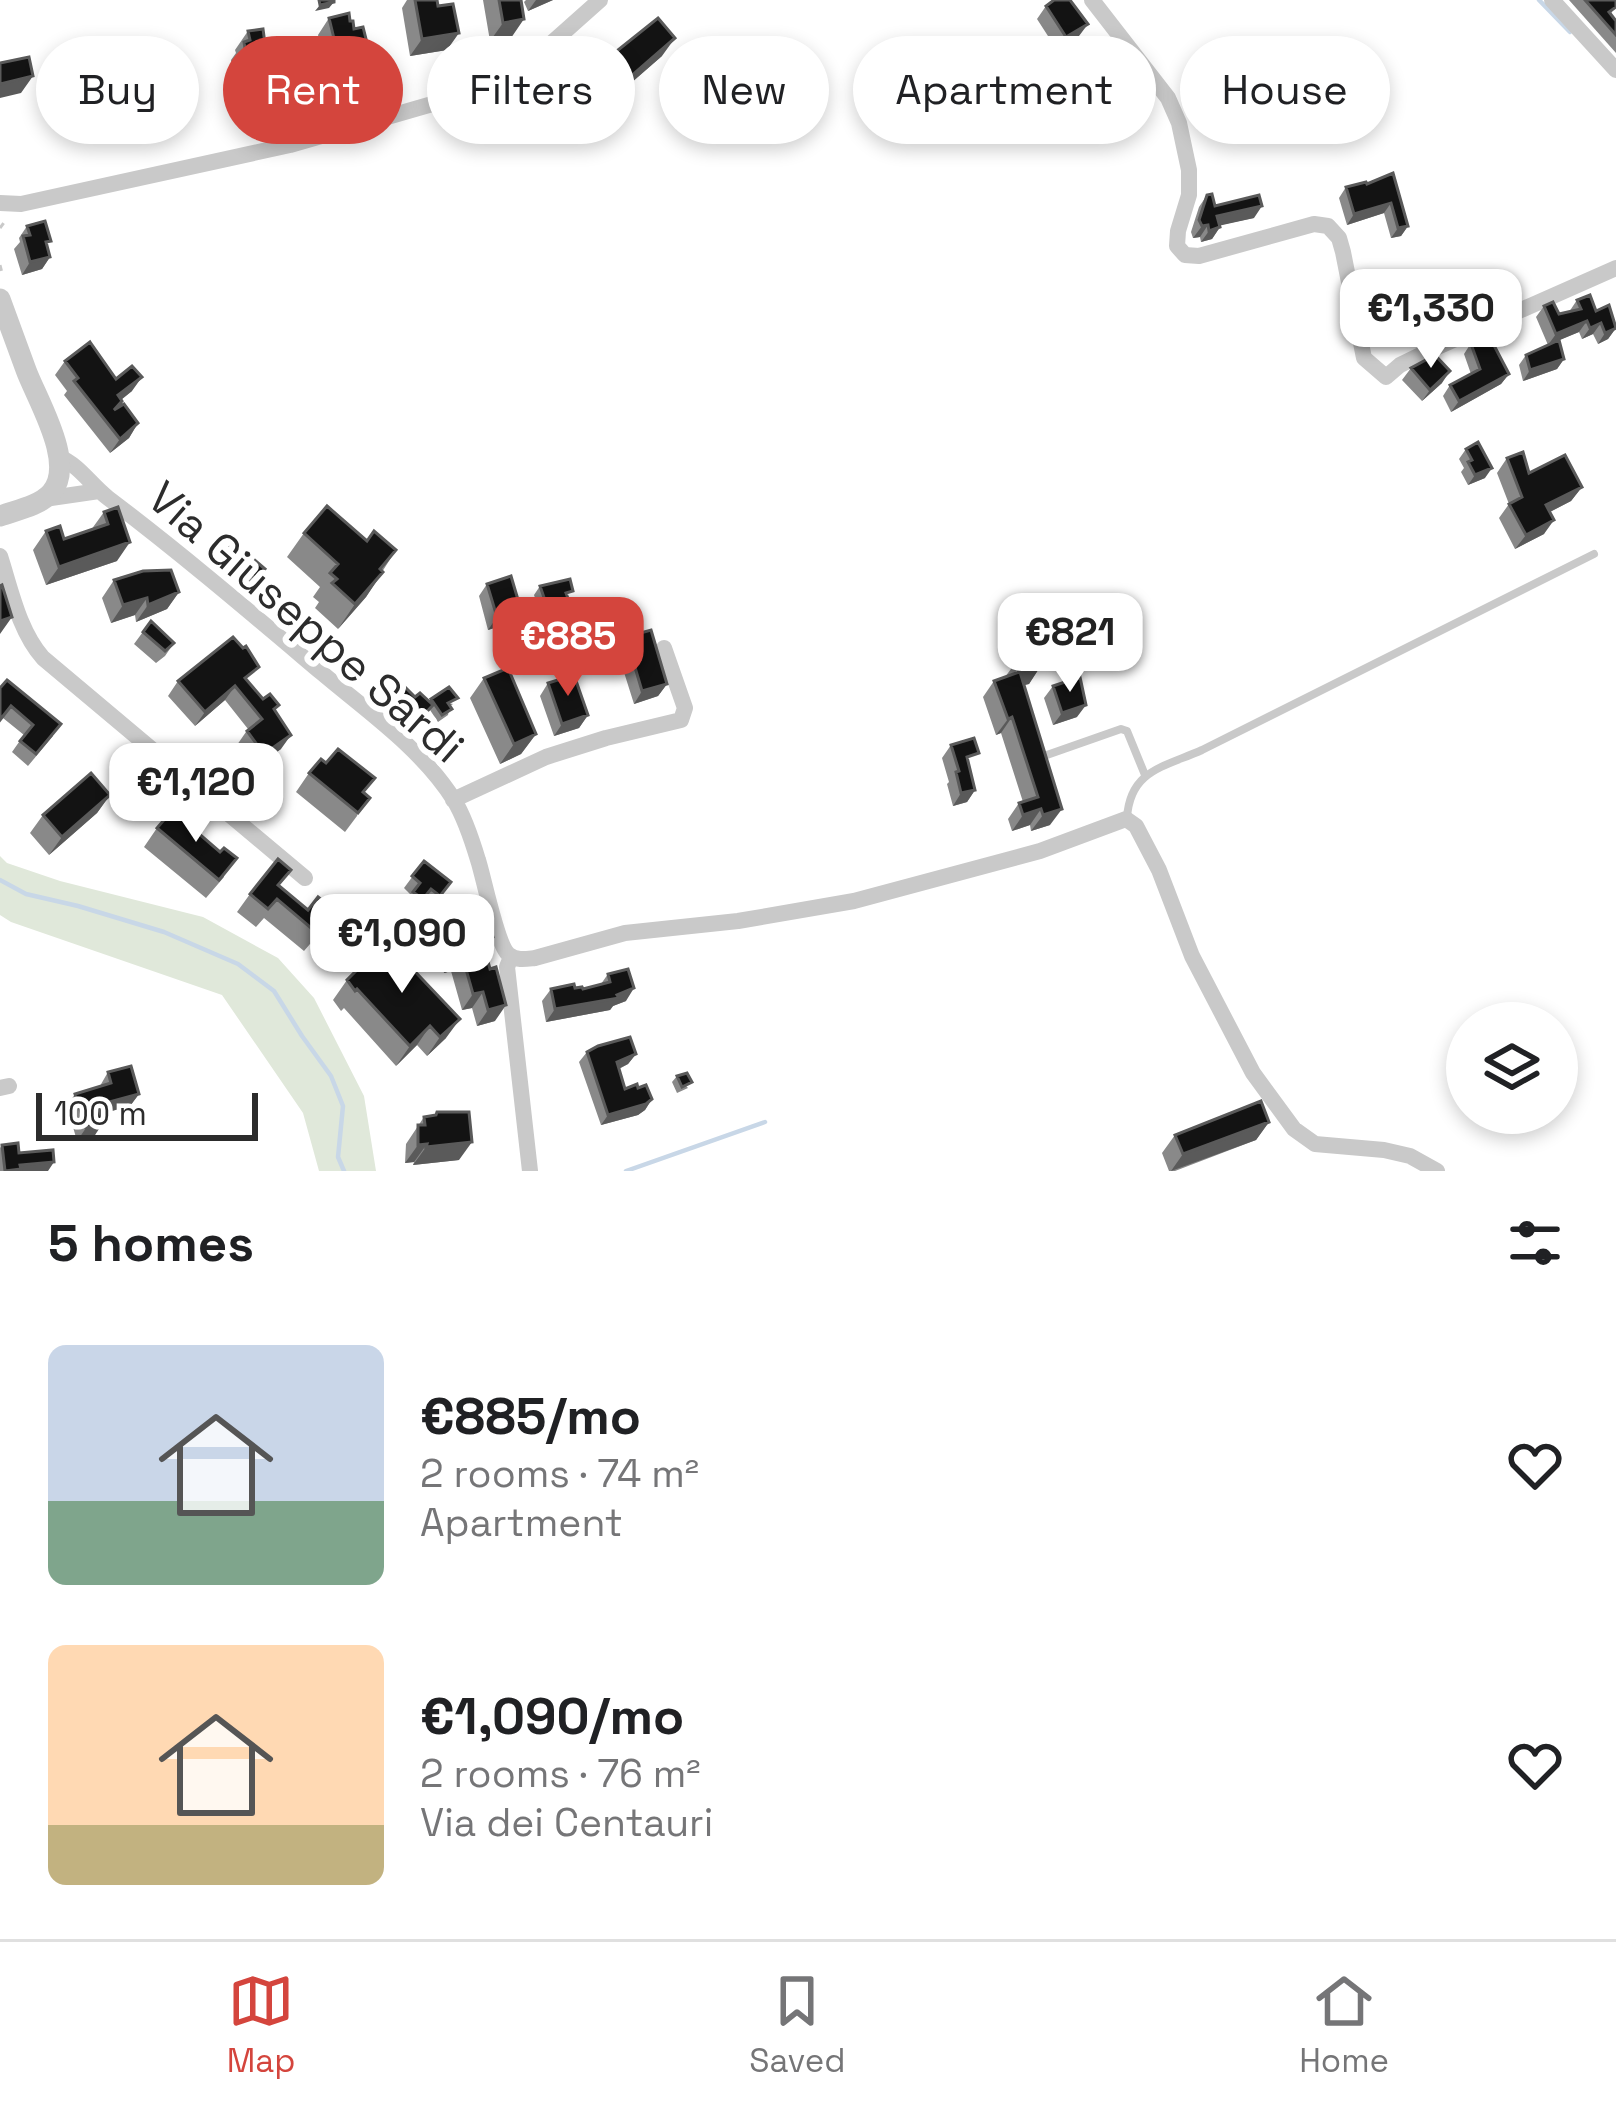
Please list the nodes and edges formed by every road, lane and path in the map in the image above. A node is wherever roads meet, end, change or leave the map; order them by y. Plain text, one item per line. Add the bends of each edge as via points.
1 (600, 0) edge
2 (1092, 0) edge
3 (1555, 1) edge
4 (1616, 70) edge
5 (0, 202) edge
6 (21, 204) junction
7 (0, 218) edge
8 (0, 265) edge
9 (1616, 268) edge
10 (2, 273) edge
11 (0, 299) edge
12 (59, 457) junction
13 (99, 491) junction
14 (43, 500) junction
15 (0, 516) edge
16 (1594, 554) dead end
17 (0, 556) edge
18 (664, 648) dead end
19 (1044, 756) edge
20 (1145, 775) junction
21 (453, 800) junction
22 (1126, 819) junction
23 (305, 878) dead end
24 (511, 957) junction
25 (530, 1171) edge
26 (1436, 1171) edge

1 - 6 street via 536,57 460,96 290,145
2 - 9 street via 1179,123 1189,170 1180,251 1199,256 1328,226 1339,238 1364,358 1386,377
3 - 4 street
5 - 6 street
6 - 7 street
8 - 10 path
11 - 12 street
12 - 13 street, Via Giuseppe Sardi
12 - 14 street via 57,482
13 - 14 street, Via Giuseppe Sardi
13 - 21 street, Via Giuseppe Sardi via 401,741
14 - 15 street
16 - 20 lane
17 - 23 street via 43,658
18 - 21 street via 685,708 681,720 546,757
19 - 20 lane via 1121,729
20 - 22 lane
21 - 24 street, Via Giuseppe Sardi
22 - 24 street via 854,901
22 - 26 street via 1159,870 1192,956 1253,1073 1294,1129 1315,1144 1384,1150
24 - 25 street, Via Giuseppe Sardi

